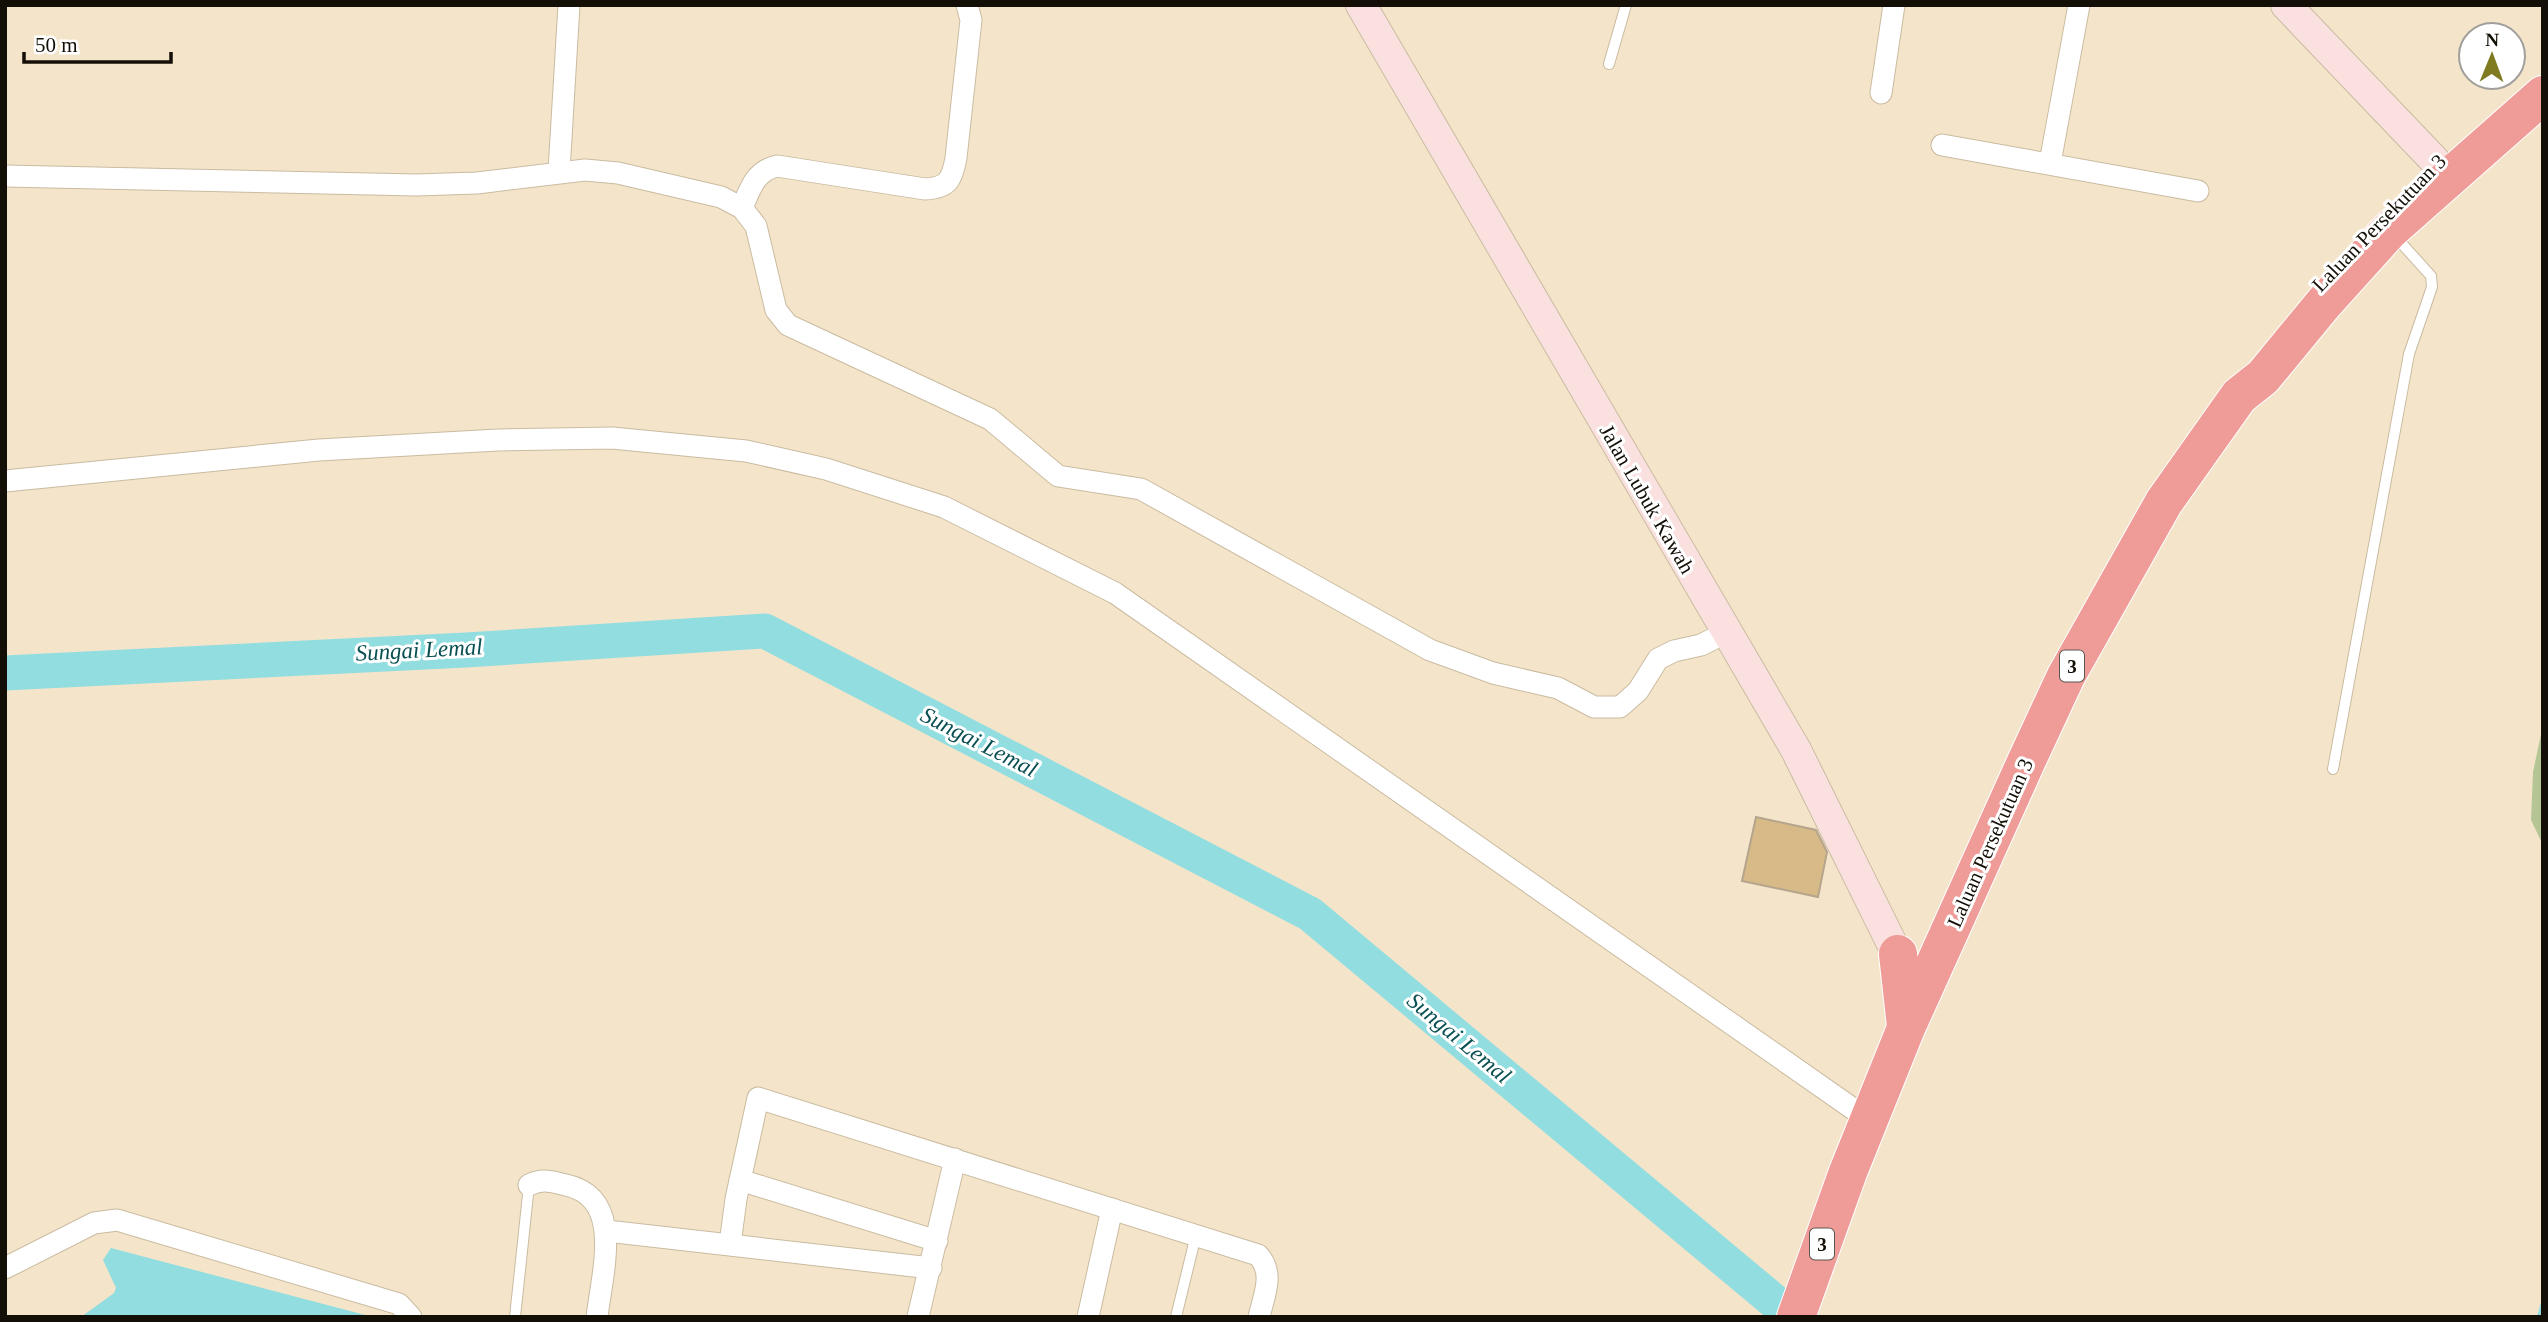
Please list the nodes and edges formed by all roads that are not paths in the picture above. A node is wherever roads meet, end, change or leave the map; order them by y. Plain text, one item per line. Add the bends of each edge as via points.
1 (569, 5) edge
2 (967, 5) edge
3 (1361, 5) edge
4 (1626, 5) edge
5 (1894, 5) edge
6 (2080, 5) edge
7 (2286, 5) edge
8 (1609, 64) dead end
9 (2543, 67) edge
10 (1881, 93) dead end
11 (2543, 94) edge
12 (1942, 145) dead end
13 (2435, 161) junction
14 (2050, 163) junction
15 (559, 171) junction
16 (5, 176) edge
17 (2198, 191) dead end
18 (742, 208) junction
19 (2389, 231) junction
20 (2239, 396) junction
21 (5, 481) edge
22 (1725, 633) junction
23 (2333, 769) dead end
24 (1898, 954) junction
25 (1940, 954) junction
26 (1912, 1014) junction
27 (1869, 1119) junction
28 (955, 1159) junction
29 (740, 1180) junction
30 (530, 1185) joint
31 (1112, 1209) junction
32 (607, 1231) junction
33 (1196, 1236) junction
34 (937, 1241) junction
35 (730, 1244) junction
36 (5, 1268) edge
37 (930, 1268) junction
38 (411, 1317) edge
39 (515, 1317) edge
40 (597, 1317) edge
41 (918, 1317) edge
42 (1087, 1317) edge
43 (1176, 1317) edge
44 (1259, 1317) edge
45 (1796, 1317) edge

1 - 15 street
2 - 18 street via 971,20 956,158 946,186 925,190 777,166 758,176
3 - 22 main road, Jalan Lubuk Kawah
4 - 8 lane
5 - 10 street
6 - 14 street
7 - 13 main road
9 - 13 highway, Laluan Persekutuan 3 / 3
11 - 19 highway, Laluan Persekutuan 3 / 3
12 - 14 street
13 - 20 highway, Laluan Persekutuan 3 / 3 via 2312,293 2248,370
14 - 17 street
15 - 16 street via 477,183 416,185
15 - 18 street via 618,173 721,197
18 - 22 street via 756,226 776,310 788,325 990,419 1058,476 1141,489 1430,650 1493,673 1558,688 1594,707 1606,708 1628,702 1658,659
19 - 20 highway, Laluan Persekutuan 3 / 3 via 2263,377
19 - 23 lane via 2428,271 2432,287 2409,354
20 - 25 highway, Laluan Persekutuan 3 / 3 via 2164,502 2066,676
21 - 27 street via 319,450 612,438 746,451 826,469 944,507 1115,593
22 - 24 main road, Jalan Lubuk Kawah via 1796,750
24 - 25 highway via 1913,960
24 - 26 highway
25 - 26 highway, Laluan Persekutuan 3 / 3
26 - 27 highway, Laluan Persekutuan 3 / 3
27 - 45 highway, Laluan Persekutuan 3 / 3
28 - 29 street via 758,1098
28 - 31 street
28 - 34 street
29 - 34 street
29 - 35 street
30 - 32 street via 540,1179 584,1189 594,1198
30 - 39 lane
31 - 33 street
31 - 42 street
32 - 35 street
32 - 40 street
33 - 43 lane
33 - 44 street via 1258,1255 1266,1264
34 - 37 street
35 - 37 street
36 - 38 street via 94,1223 117,1220 399,1304
37 - 41 street

